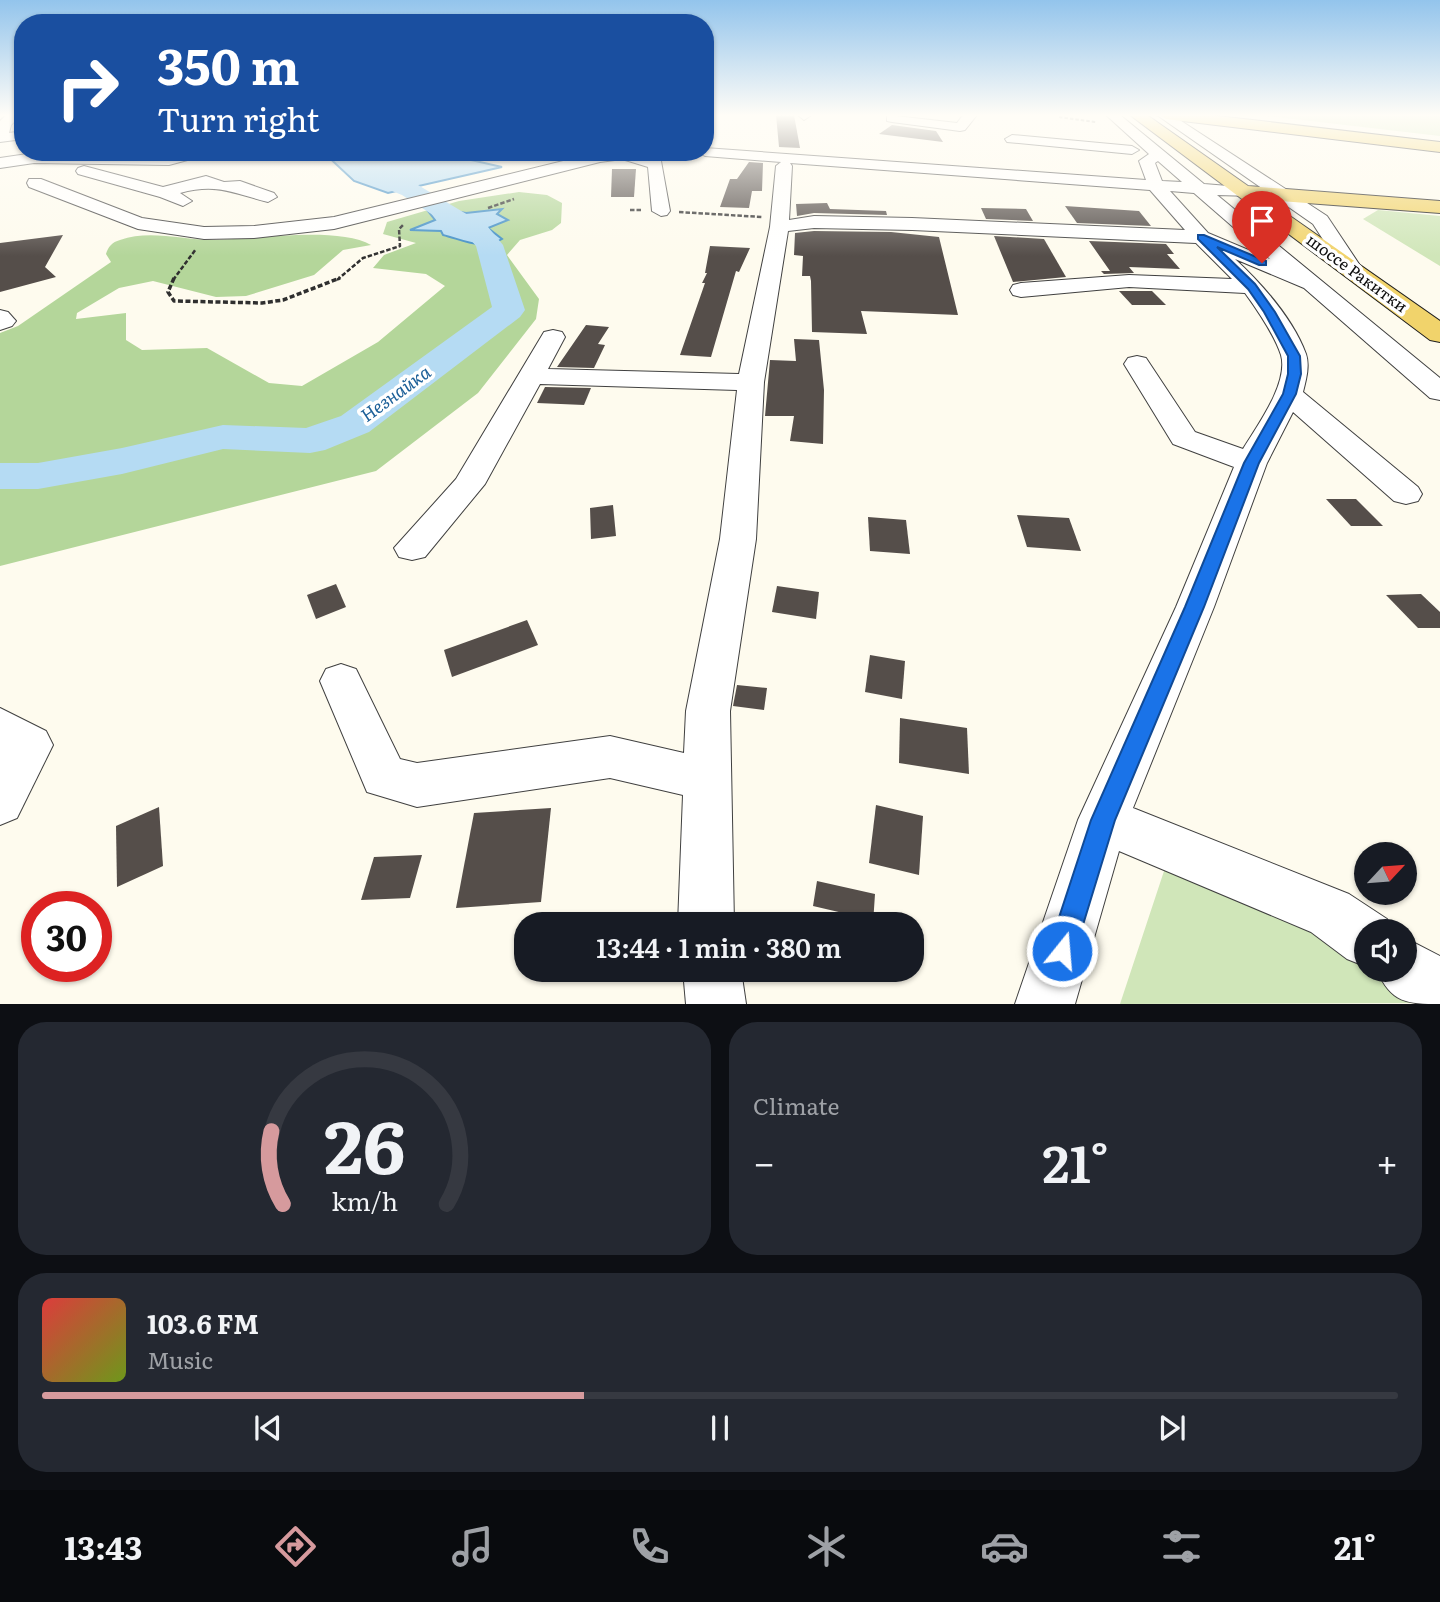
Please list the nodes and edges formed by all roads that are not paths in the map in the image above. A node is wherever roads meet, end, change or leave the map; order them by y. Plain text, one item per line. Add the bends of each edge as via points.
1 (23, 162) edge
2 (61, 162) edge
3 (573, 162) edge
4 (646, 162) edge
5 (927, 162) edge
6 (987, 162) edge
7 (1022, 162) edge
8 (1155, 162) edge
9 (1203, 162) edge
10 (1222, 162) edge
11 (784, 166) dead end
12 (1025, 167) junction
13 (1162, 169) junction
14 (1220, 174) junction
15 (11, 176) edge
16 (1246, 181) junction
17 (1201, 189) junction
18 (164, 192) junction
19 (1284, 195) junction
20 (268, 197) dead end
21 (1354, 200) junction
22 (183, 201) dead end
23 (1440, 206) edge
24 (661, 211) road end
25 (1308, 212) junction
26 (779, 222) junction
27 (1201, 237) junction
28 (1352, 270) junction
29 (1309, 283) junction
30 (1252, 287) junction
31 (1021, 290) dead end
32 (1440, 334) edge
33 (553, 337) dead end
34 (1137, 364) dead end
35 (530, 376) junction
36 (751, 382) junction
37 (1440, 392) edge
38 (1289, 394) junction
39 (1251, 463) junction
40 (1406, 494) dead end
41 (412, 548) dead end
42 (341, 681) dead end
43 (0, 727) edge
44 (706, 779) junction
45 (0, 802) edge
46 (1103, 820) junction
47 (706, 912) edge
48 (1354, 930) edge
49 (1417, 975) edge
50 (713, 982) edge
51 (1440, 991) edge
52 (716, 1003) edge
53 (1045, 1003) edge

1 - 15 street
2 - 18 street
3 - 15 street via 334,223 204,233 138,223
4 - 24 street via 656,164
5 - 12 street
6 - 12 street
7 - 12 street
8 - 13 street
9 - 14 main road, шоссе Ракитки
10 - 16 street
11 - 26 street
12 - 13 street
13 - 14 street
13 - 17 street
13 - 17 street
13 - 27 street
14 - 16 main road, шоссе Ракитки
16 - 17 street
16 - 19 main road
16 - 28 main road, шоссе Ракитки
17 - 29 street
18 - 20 street via 206,181 223,187 234,184
18 - 22 street
19 - 21 main road
19 - 25 street
21 - 23 main road
21 - 25 street via 1315,204
25 - 28 street via 1320,220
26 - 27 street
26 - 36 street
27 - 29 street
27 - 30 street
28 - 32 main road, шоссе Ракитки
29 - 37 street
30 - 31 street via 1129,281
30 - 38 street via 1294,356
33 - 35 street
34 - 39 street via 1184,438
35 - 36 street
35 - 41 street via 468,484
36 - 44 street via 738,539 708,711
38 - 39 street
38 - 40 street
39 - 46 street
42 - 44 street via 384,777 417,785 610,757
43 - 45 street via 30,745
44 - 47 street
46 - 48 street via 1330,913
46 - 53 street
49 - 51 street
50 - 52 street

